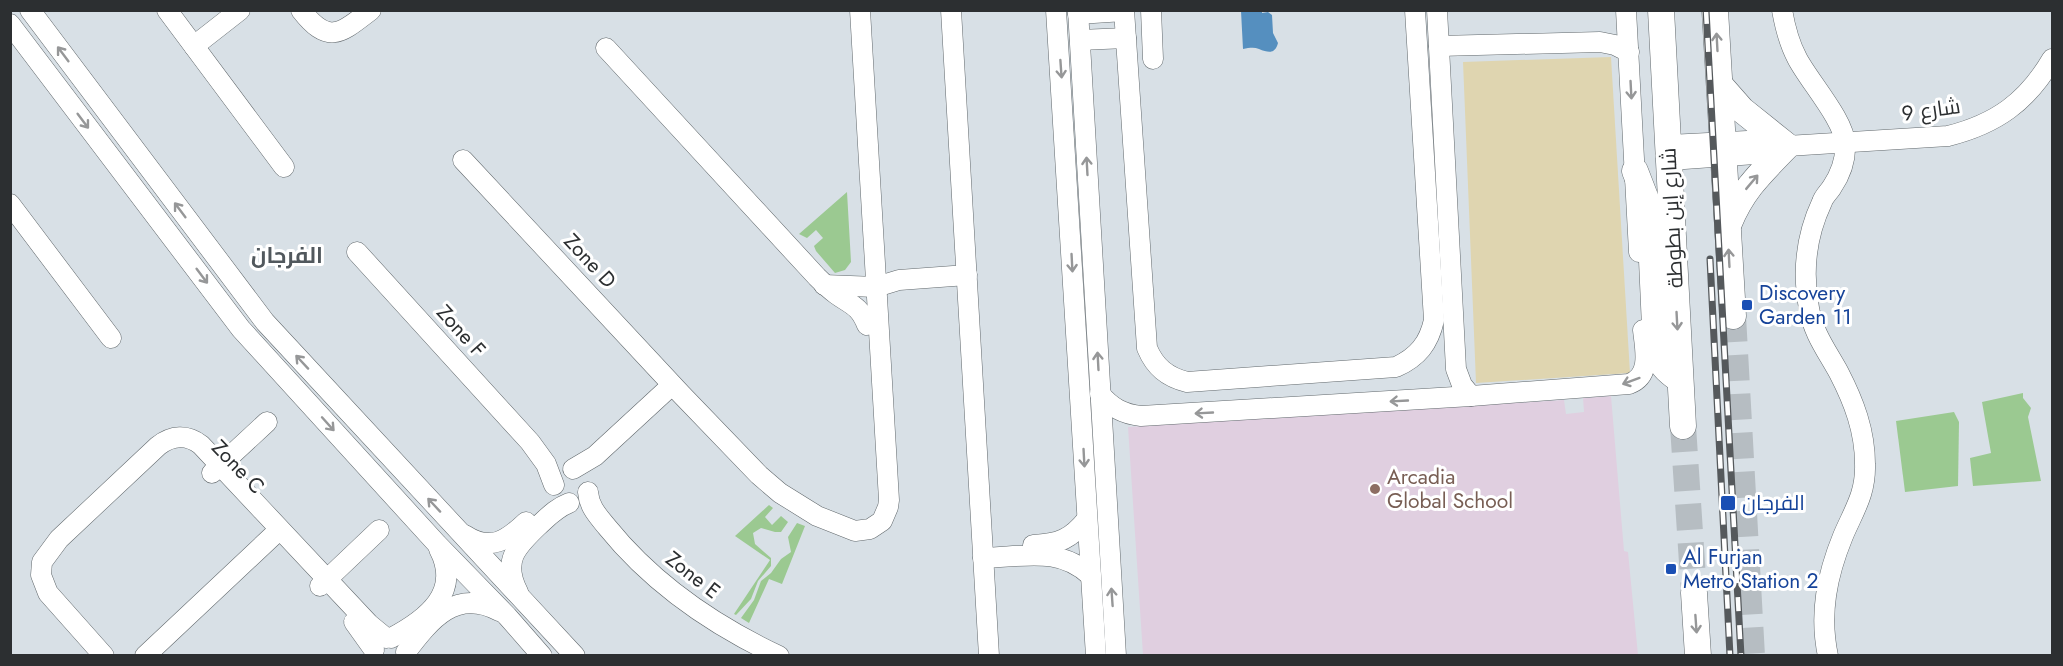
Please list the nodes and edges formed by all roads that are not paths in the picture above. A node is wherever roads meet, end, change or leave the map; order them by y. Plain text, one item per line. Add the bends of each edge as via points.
1 (30, 10) edge
2 (167, 10) edge
3 (240, 10) edge
4 (302, 10) edge
5 (372, 10) edge
6 (849, 10) edge
7 (860, 10) edge
8 (951, 10) edge
9 (1151, 10) edge
10 (1661, 10) edge
11 (1715, 10) edge
12 (1782, 10) edge
13 (1124, 11) edge
14 (1078, 12) edge
15 (1053, 16) edge
16 (1416, 17) edge
17 (1438, 17) edge
18 (1627, 17) edge
19 (10, 24) edge
20 (1126, 38) junction
21 (1080, 40) junction
22 (1600, 42) junction
23 (194, 46) junction
24 (1439, 46) junction
25 (606, 48) dead end
26 (1629, 52) junction
27 (2052, 59) edge
28 (1128, 60) junction
29 (1719, 85) junction
30 (1846, 142) junction
31 (1786, 146) junction
32 (1723, 149) junction
33 (1670, 152) junction
34 (463, 160) dead end
35 (284, 166) dead end
36 (1635, 171) junction
37 (10, 204) edge
38 (1728, 226) junction
39 (357, 252) dead end
40 (874, 256) junction
41 (967, 270) junction
42 (824, 285) junction
43 (871, 287) junction
44 (1732, 316) tunnel mouth
45 (867, 325) junction
46 (111, 338) dead end
47 (1456, 369) junction
48 (1680, 380) junction
49 (677, 389) junction
50 (1100, 394) junction
51 (1471, 396) junction
52 (1442, 398) junction
53 (267, 422) dead end
54 (1683, 426) tunnel mouth
55 (530, 442) junction
56 (216, 469) junction
57 (571, 469) junction
58 (554, 487) junction
59 (583, 499) junction
60 (1087, 519) junction
61 (454, 527) junction
62 (849, 527) junction
63 (379, 530) dead end
64 (275, 534) junction
65 (437, 544) junction
66 (983, 553) junction
67 (1091, 576) junction
68 (323, 583) junction
69 (1694, 593) tunnel mouth
70 (527, 604) junction
71 (507, 616) junction
72 (381, 645) edge
73 (406, 654) edge
74 (104, 656) edge
75 (145, 656) edge
76 (542, 656) edge
77 (575, 656) edge
78 (779, 656) edge
79 (989, 656) edge
80 (1096, 656) edge
81 (1116, 656) edge
82 (1698, 656) edge
83 (1828, 656) edge

61 -> 1 street via 265,322
2 - 23 street
3 - 23 street
4 - 5 street via 319,29 333,33 348,28
6 - 43 street
7 - 40 street
8 - 41 street
9 - 28 street via 1159,59
10 - 33 main road, شارع إبن بطوطة
29 -> 11 main road
12 - 30 street via 1796,57
13 - 14 street
13 - 20 street
14 - 21 street
15 -> 60 street
16 - 17 street
16 - 28 street via 1434,320 1424,346 1412,359 1396,367 1187,382 1159,368 1150,354 1146,336
17 - 24 street
18 - 22 street via 1614,35
18 - 26 street
19 -> 65 street via 241,328
20 - 21 street
20 - 28 street
50 -> 21 street
22 - 24 street
22 - 26 street
23 - 35 street
24 - 47 street
25 - 42 street
26 -> 36 street
27 - 30 street, شارع 9 via 2025,96 1983,126 1948,136
29 - 31 main road via 1742,110
29 - 32 main road
30 - 31 street, شارع 9
30 - 83 street via 1840,172 1818,209 1806,256 1807,293 1814,326 1854,404 1864,443 1863,489 1835,557 1826,591 1823,626
31 - 32 street, شارع 9 via 1769,153
38 -> 31 main road via 1743,193
32 - 33 street, شارع 9
32 - 38 main road
33 -> 48 main road, شارع إبن بطوطة
34 - 49 street, Zone D
36 - 48 main road via 1650,216 1656,349 1667,371
36 -> 51 street via 1645,362 1641,376 1629,384
37 - 46 street
44 -> 38 main road
39 - 55 street, Zone F
40 - 41 street via 899,268
40 - 43 street
41 - 43 street
41 - 66 street
42 - 43 street
42 - 45 street via 855,306
43 - 45 street
43 - 62 street via 888,507 876,526 862,531
45 - 62 street via 878,497 871,514
47 - 51 street
47 - 52 street
48 - 54 main road, شارع إبن بطوطة
49 - 57 street via 595,456
49 - 59 street via 602,465
49 - 62 street, Zone D via 774,489 818,516
52 -> 50 street via 1141,416 1118,411
81 -> 50 street
51 - 52 street
53 - 56 street
55 - 57 street via 550,459
55 - 58 street via 546,464
56 - 64 street, Zone C
56 - 74 street, Zone C via 173,447 152,452 59,539 46,556 41,568 42,581 57,604
57 - 58 street via 559,474
57 - 59 street via 585,476
58 - 59 street via 557,496
58 - 61 street via 546,503 504,540 478,542
59 - 70 street via 553,512 516,549 511,569 513,580
59 - 78 street, Zone E via 634,557 680,597 727,630
60 - 66 street via 1072,534 1053,544
60 - 67 street
61 - 70 street
63 - 68 street
64 - 68 street, Zone C
64 - 75 street
65 - 71 street
65 - 72 street via 446,566 445,591 416,622
66 - 67 street via 1053,555 1074,563
66 - 79 street
67 - 80 street
68 - 72 street, Zone C via 357,626
69 -> 82 main road
70 - 77 street
71 - 73 street via 480,603 460,603 441,613
71 - 76 street
72 - 73 street, Zone C via 401,642

